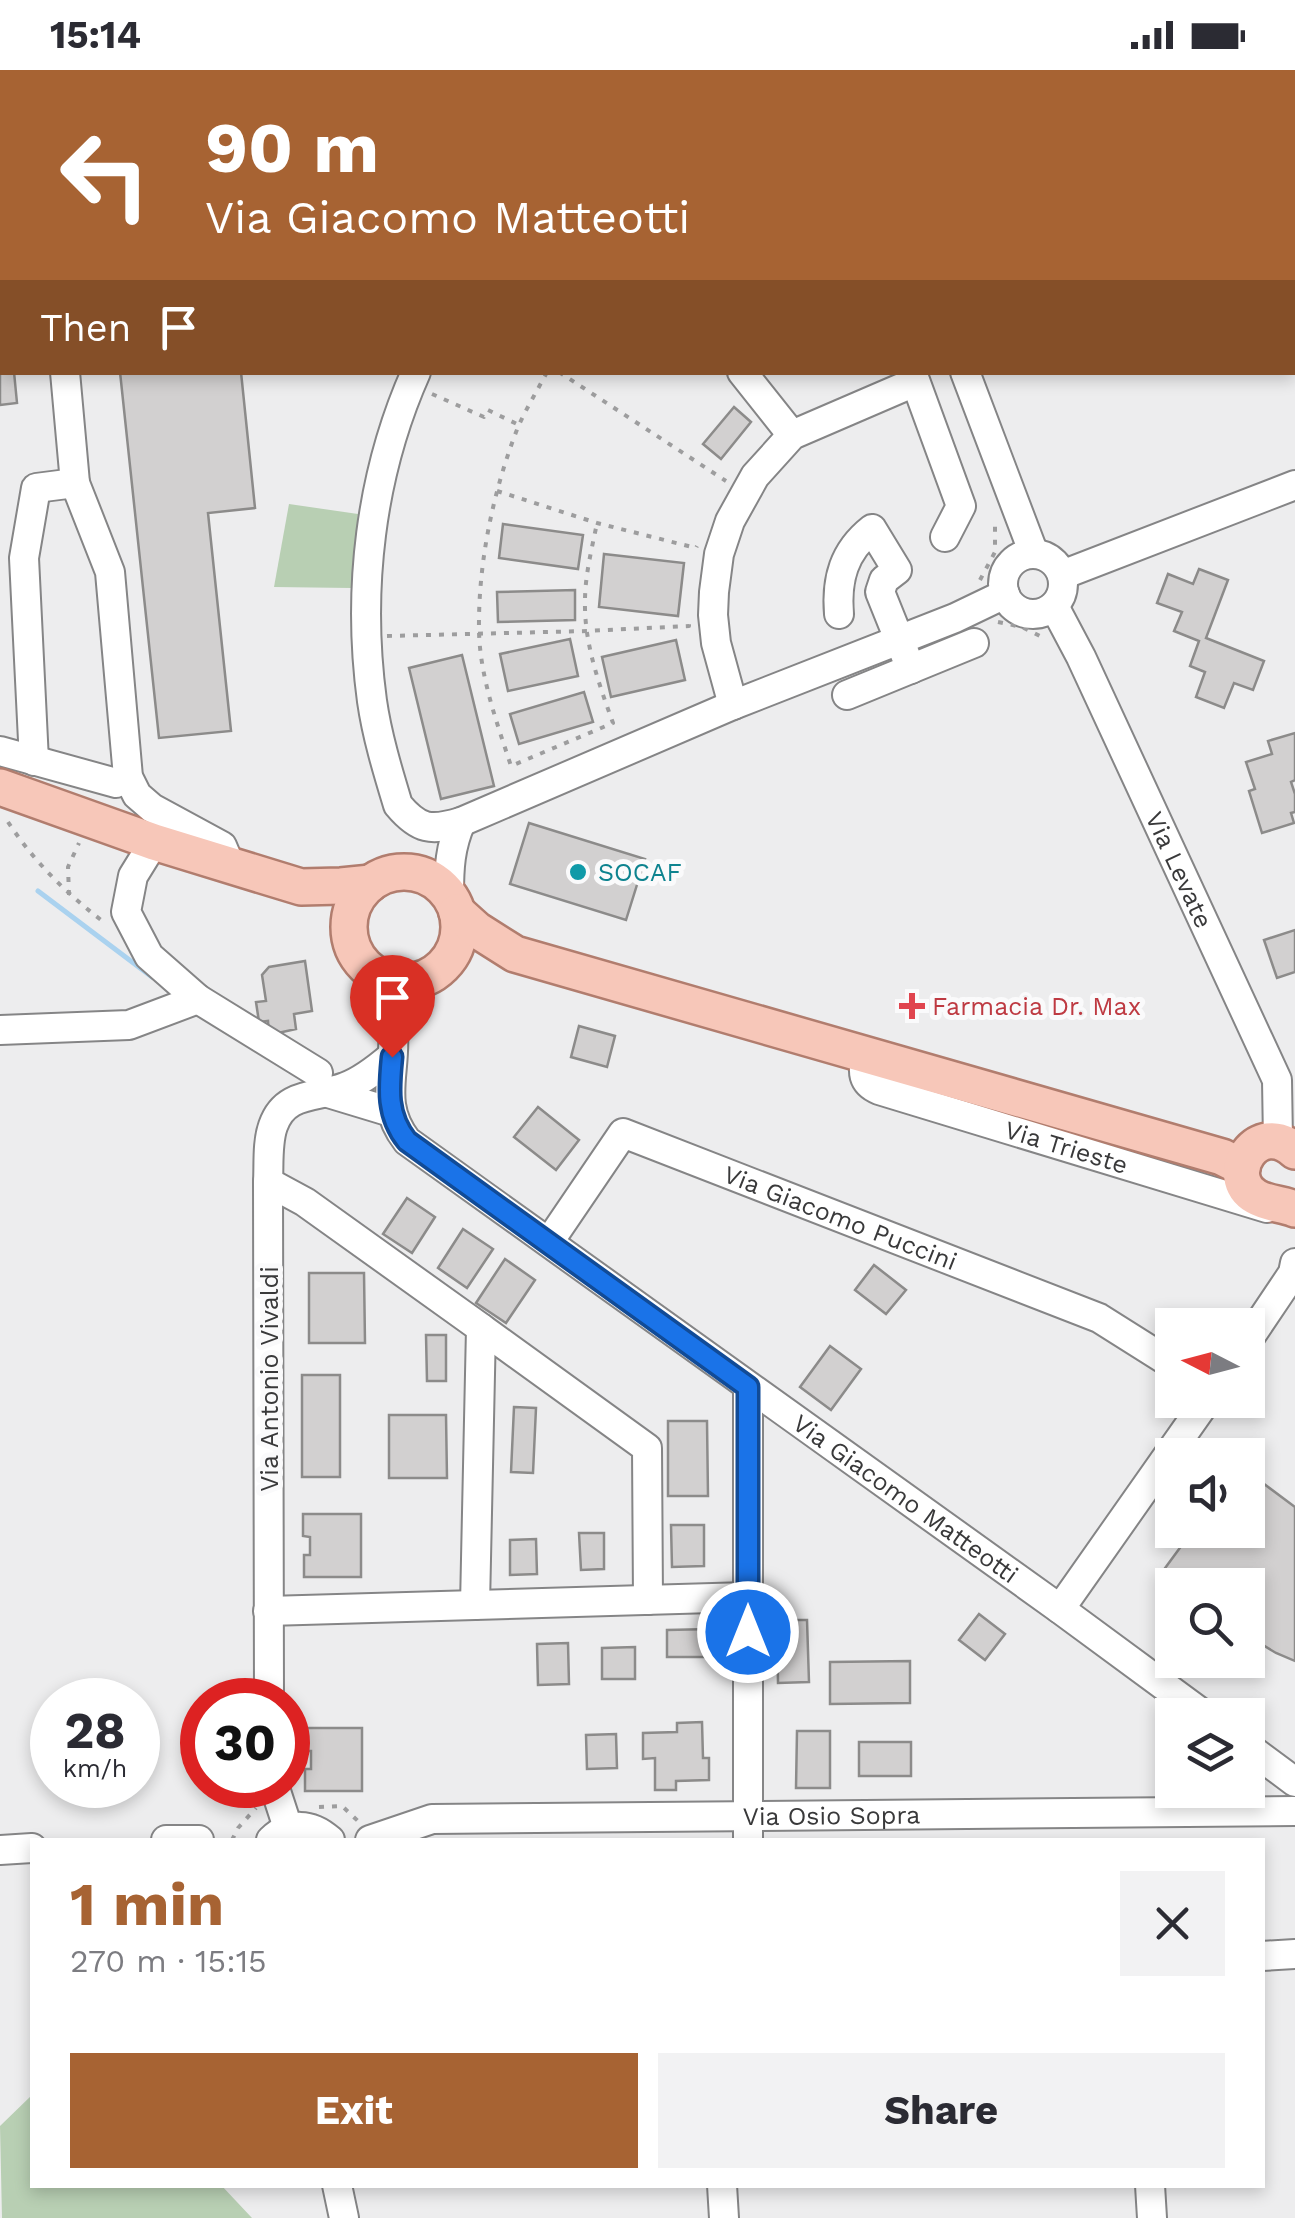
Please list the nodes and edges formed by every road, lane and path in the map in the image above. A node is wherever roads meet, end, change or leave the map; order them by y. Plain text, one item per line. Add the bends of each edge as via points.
1 (65, 375) edge
2 (545, 375) edge
3 (563, 375) edge
4 (744, 375) edge
5 (967, 375) edge
6 (914, 377) edge
7 (413, 378) edge
8 (519, 426) junction
9 (792, 434) junction
10 (75, 483) junction
11 (1295, 485) edge
12 (723, 486) dead end
13 (497, 491) junction
14 (993, 509) dead end
15 (597, 523) junction
16 (702, 534) dead end
17 (945, 537) dead end
18 (696, 548) junction
19 (1034, 554) junction
20 (694, 559) dead end
21 (1062, 576) junction
22 (992, 588) junction
23 (1054, 606) junction
24 (838, 614) dead end
25 (690, 617) dead end
26 (996, 622) dead end
27 (587, 631) junction
28 (479, 632) junction
29 (367, 637) junction
30 (899, 640) junction
31 (1051, 641) dead end
32 (974, 644) dead end
33 (911, 669) junction
34 (847, 695) dead end
35 (734, 705) junction
36 (0, 751) edge
37 (34, 761) junction
38 (128, 777) junction
39 (0, 787) edge
40 (8, 822) dead end
41 (461, 822) junction
42 (80, 841) dead end
43 (154, 842) junction
44 (230, 865) junction
45 (371, 883) junction
46 (301, 887) junction
47 (69, 895) junction
48 (454, 904) junction
49 (109, 926) dead end
50 (350, 933) junction
51 (515, 954) junction
52 (373, 972) junction
53 (435, 972) junction
54 (198, 999) junction
55 (0, 1030) edge
56 (392, 1044) junction
57 (866, 1055) junction
58 (322, 1082) junction
59 (391, 1112) junction
60 (1286, 1146) edge
61 (1242, 1167) junction
62 (268, 1182) junction
63 (1294, 1216) edge
64 (549, 1242) junction
65 (1295, 1263) edge
66 (1265, 1314) edge
67 (481, 1328) junction
68 (1155, 1353) edge
69 (748, 1387) junction
70 (1193, 1418) edge
71 (748, 1597) junction
72 (648, 1600) junction
73 (476, 1605) junction
74 (1060, 1609) junction
75 (268, 1611) junction
76 (269, 1678) edge
77 (1181, 1698) edge
78 (1265, 1760) edge
79 (1295, 1782) edge
80 (277, 1808) edge
81 (1295, 1811) edge
82 (748, 1828) edge
83 (280, 1834) edge
84 (328, 1838) edge
85 (376, 1838) edge
86 (30, 1848) edge
87 (0, 1850) edge
88 (1295, 1954) edge
89 (1265, 1956) edge
90 (338, 2188) edge
91 (722, 2188) edge
92 (1150, 2188) edge
93 (344, 2218) edge
94 (724, 2218) edge
95 (1152, 2218) edge

1 - 10 street
2 - 8 path
3 - 12 path
4 - 9 street
5 - 19 street
6 - 9 street
6 - 17 street via 961,506
7 - 8 path via 484,417 488,410
7 - 29 street via 386,453 371,527
8 - 13 path
9 - 35 street via 755,476 719,554 713,615
10 - 37 street via 36,488 24,558
10 - 38 street via 110,572
11 - 21 street
13 - 15 path
13 - 28 path
14 - 22 path
15 - 18 path
15 - 27 path
16 - 18 path
18 - 20 path
19 - 21 street via 1056,564
19 - 22 street via 1009,566 1004,584
21 - 23 street
22 - 23 street via 1030,614
22 - 30 street via 955,618
23 - 60 street, Via Levate via 1277,1080
24 - 30 street via 844,562 872,528 897,570 880,592
25 - 27 path via 689,626
26 - 31 path
27 - 28 path
27 - 28 path via 613,723 511,766
28 - 29 path
29 - 41 street via 372,703 398,805 422,826
30 - 33 street
30 - 35 street
32 - 33 street
33 - 34 street
35 - 41 street
36 - 37 street
37 - 38 street via 116,783
38 - 44 street via 152,808 222,846
39 - 43 main road
40 - 47 path
41 - 48 street via 450,854
42 - 47 path via 68,867
43 - 44 main road
43 - 54 street via 133,876 126,912 149,956
44 - 46 main road
45 - 46 main road
45 - 48 main road via 413,872 434,880
45 - 50 main road via 354,905
46 - 50 main road
47 - 49 path
48 - 51 main road via 476,930
48 - 53 main road via 457,942
50 - 52 main road via 357,955
51 - 53 main road via 462,960
51 - 57 main road, Via Trieste
52 - 53 main road via 412,982
52 - 56 street
53 - 56 street
54 - 55 street via 128,1025
54 - 58 street
56 - 58 street, Via Antonio Vivaldi via 375,1070 347,1086
56 - 59 street
57 - 61 main road, Via Trieste
57 - 63 street, Via Trieste via 864,1077 879,1090
58 - 59 street
58 - 62 street, Via Antonio Vivaldi via 274,1122
59 - 64 street, Via Giacomo Matteotti via 407,1141
60 - 61 main road via 1266,1141 1252,1148
61 - 63 main road via 1250,1192
62 - 67 street
62 - 75 street, Via Antonio Vivaldi
64 - 68 street, Via Giacomo Puccini via 623,1133 1099,1318
64 - 69 street, Via Giacomo Matteotti
65 - 66 street
67 - 72 street via 647,1448
67 - 73 street
69 - 71 street
69 - 74 street, Via Giacomo Matteotti
70 - 74 street
71 - 72 street
71 - 82 street
72 - 73 street
73 - 75 street
74 - 77 street, Via Giacomo Matteotti
75 - 76 street, Via Antonio Vivaldi
78 - 79 street
80 - 83 street
81 - 82 street, Via Osio Sopra
82 - 85 street, Via Osio Sopra via 432,1819
83 - 84 street via 299,1826
86 - 87 street
88 - 89 street
90 - 93 street
91 - 94 street
92 - 95 street

